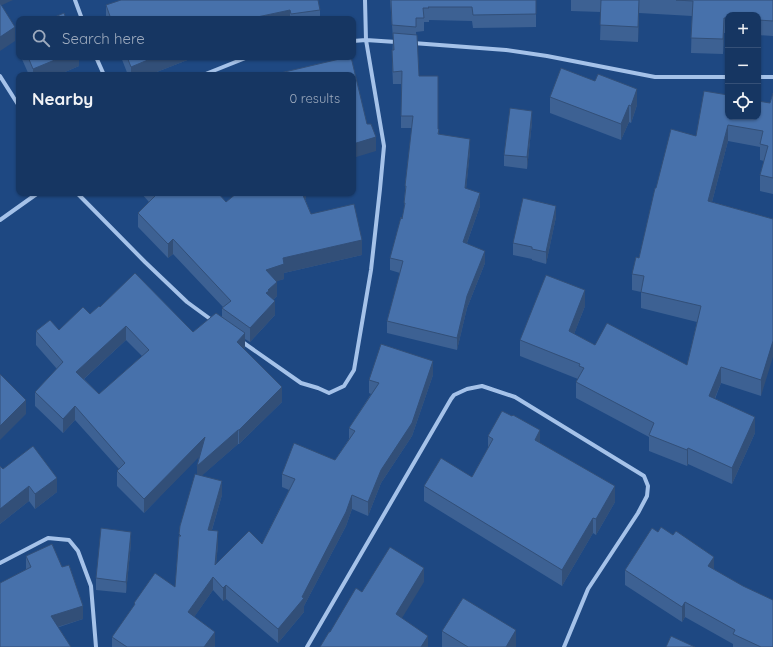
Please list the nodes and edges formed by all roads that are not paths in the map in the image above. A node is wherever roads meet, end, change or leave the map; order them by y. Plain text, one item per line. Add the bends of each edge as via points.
1 (75, 0) edge
2 (365, 0) edge
3 (81, 16) edge
4 (366, 40) junction
5 (356, 41) edge
6 (397, 42) edge
7 (405, 42) edge
8 (97, 60) edge
9 (240, 60) edge
10 (103, 72) edge
11 (210, 72) edge
12 (0, 76) edge
13 (773, 76) edge
14 (725, 77) edge
15 (761, 77) edge
16 (16, 101) edge
17 (34, 196) edge
18 (80, 196) edge
19 (0, 220) edge
20 (219, 325) edge
21 (238, 338) edge
22 (0, 563) edge
23 (96, 647) edge
24 (307, 647) edge
25 (564, 647) edge

1 - 3 street
2 - 4 street
4 - 5 street
4 - 6 street
4 - 21 street via 384,146 371,270 354,370 344,386 329,393 301,383
7 - 14 street via 506,50 655,77
8 - 10 street
9 - 11 street
12 - 16 street
13 - 15 street
17 - 19 street
18 - 20 street via 187,302
22 - 23 street via 48,538 69,540 78,551 91,586
24 - 25 street via 451,399 467,389 482,386 521,400 644,476 648,486 647,496 638,513 588,589

